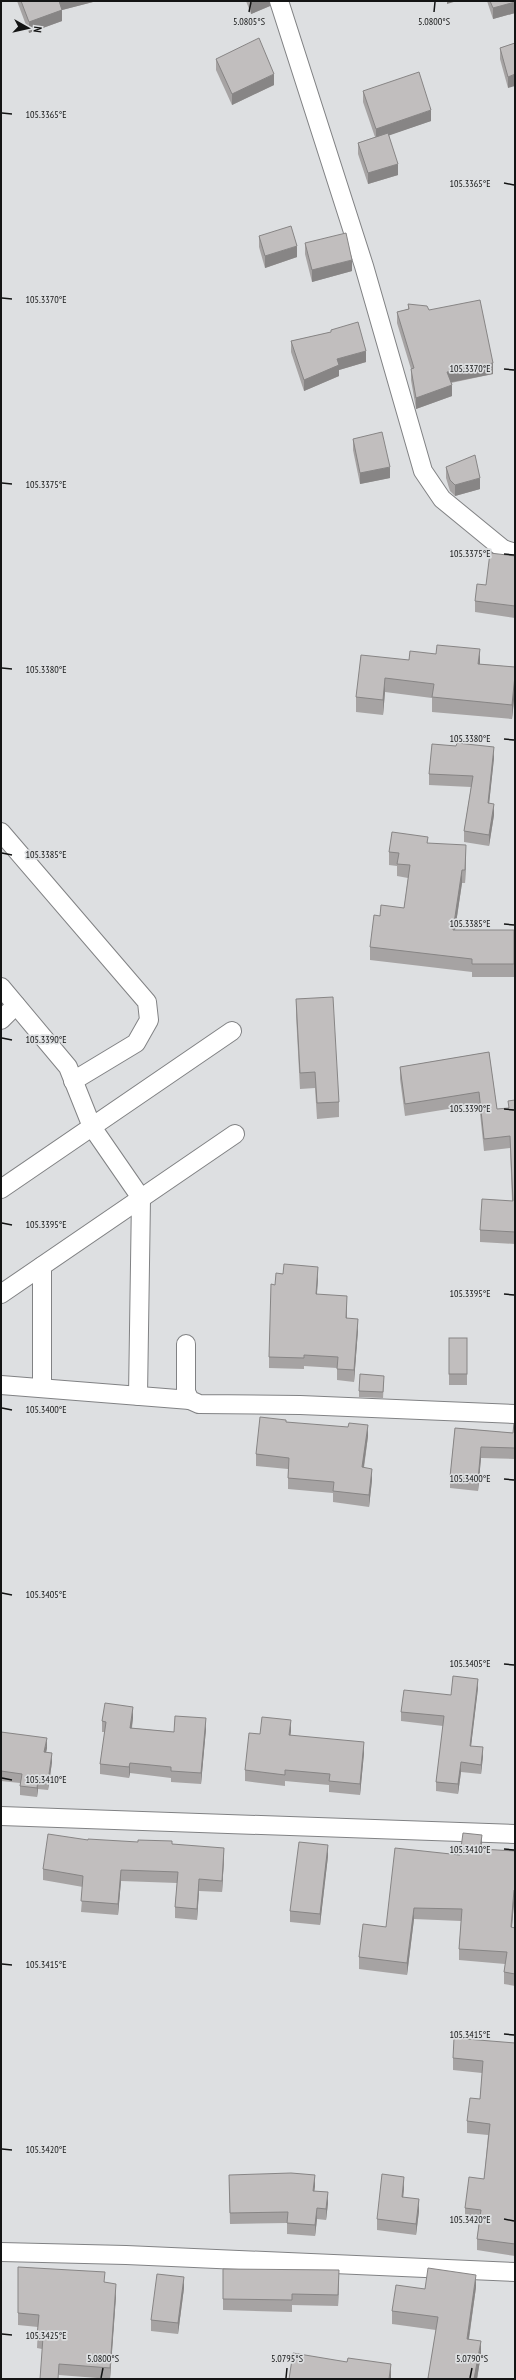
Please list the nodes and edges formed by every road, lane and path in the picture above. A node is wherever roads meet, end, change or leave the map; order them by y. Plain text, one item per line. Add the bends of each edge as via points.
1 (279, 1) edge
2 (515, 553) edge
3 (1, 832) edge
4 (1, 987) edge
5 (16, 1005) junction
6 (1, 1020) edge
7 (232, 1030) dead end
8 (74, 1081) junction
9 (92, 1127) junction
10 (235, 1134) dead end
11 (1, 1190) edge
12 (141, 1198) junction
13 (42, 1266) junction
14 (1, 1294) edge
15 (186, 1344) dead end
16 (1, 1385) edge
17 (42, 1388) junction
18 (138, 1396) junction
19 (190, 1400) junction
20 (515, 1414) edge
21 (1, 1816) edge
22 (515, 1834) edge
23 (1, 2252) edge
24 (515, 2272) edge

1 - 2 street via 364,266 424,471 442,499 503,549
3 - 8 street via 147,1002 149,1020 136,1043
4 - 5 street
5 - 6 street
5 - 8 street via 68,1067
7 - 9 street
8 - 9 street
9 - 11 street
9 - 12 street
10 - 12 street
12 - 13 street
12 - 18 street
13 - 14 street
13 - 17 street
15 - 19 street via 186,1392
16 - 17 street
17 - 18 street
18 - 19 street
19 - 20 street via 199,1404 300,1405
21 - 22 street
23 - 24 street

